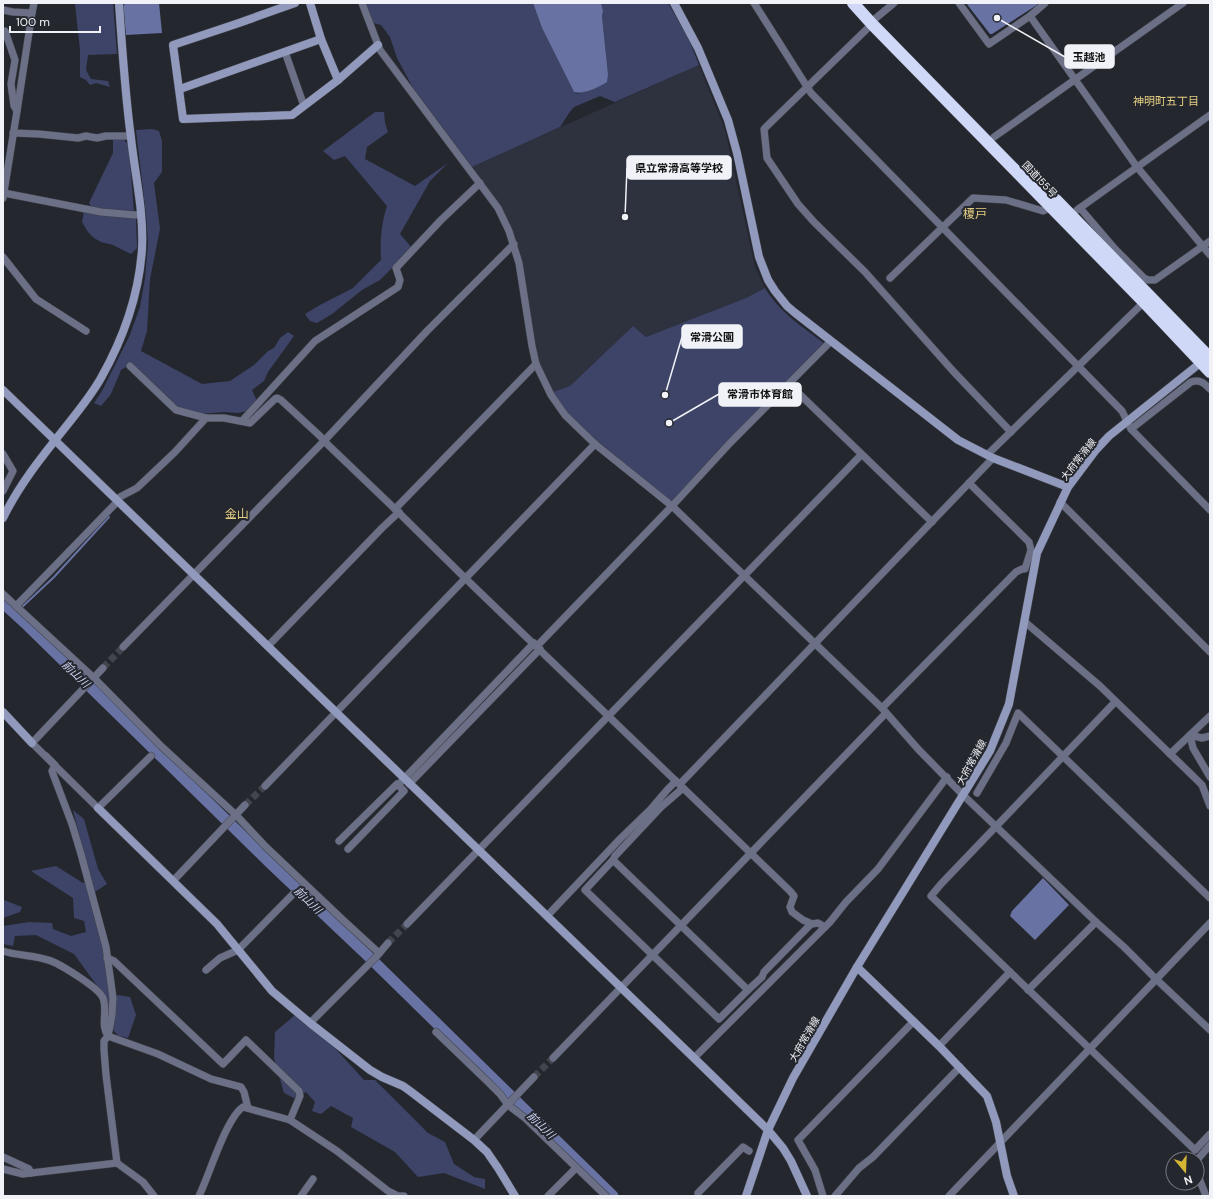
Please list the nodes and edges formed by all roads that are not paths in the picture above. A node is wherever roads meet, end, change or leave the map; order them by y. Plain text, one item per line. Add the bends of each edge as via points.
1 (34, 3) edge
2 (119, 3) edge
3 (295, 3) edge
4 (310, 3) edge
5 (362, 3) edge
6 (674, 3) edge
7 (754, 3) edge
8 (853, 3) edge
9 (864, 3) edge
10 (894, 3) edge
11 (959, 3) edge
12 (1045, 3) edge
13 (1183, 3) edge
14 (3, 10) edge
15 (32, 13) junction
16 (1030, 16) junction
17 (874, 21) junction
18 (5, 31) dead end
19 (321, 39) junction
20 (378, 45) junction
21 (285, 52) junction
22 (1075, 79) junction
23 (338, 80) junction
24 (807, 88) junction
25 (180, 89) junction
26 (304, 106) junction
27 (17, 111) junction
28 (1210, 115) edge
29 (13, 133) junction
30 (131, 136) junction
31 (994, 137) junction
32 (1138, 167) junction
33 (480, 183) junction
34 (3, 196) edge
35 (1051, 207) junction
36 (1076, 212) junction
37 (141, 214) junction
38 (942, 227) junction
39 (1210, 241) edge
40 (514, 244) junction
41 (1203, 246) junction
42 (1210, 255) edge
43 (3, 257) edge
44 (890, 278) dead end
45 (1144, 302) junction
46 (86, 331) dead end
47 (831, 341) junction
48 (1207, 358) edge
49 (536, 364) junction
50 (130, 366) dead end
51 (1078, 366) junction
52 (1210, 372) edge
53 (789, 384) junction
54 (1210, 389) edge
55 (3, 390) edge
56 (206, 418) junction
57 (242, 421) junction
58 (1127, 421) junction
59 (1131, 429) junction
60 (1010, 432) junction
61 (56, 440) junction
62 (324, 441) junction
63 (595, 444) junction
64 (3, 454) edge
65 (861, 455) junction
66 (990, 456) junction
67 (969, 483) junction
68 (1068, 487) junction
69 (3, 490) edge
70 (117, 500) junction
71 (1060, 502) junction
72 (672, 506) junction
73 (397, 510) junction
74 (1210, 510) edge
75 (3, 518) edge
76 (932, 522) junction
77 (194, 574) junction
78 (744, 575) junction
79 (465, 578) junction
80 (3, 594) edge
81 (16, 606) junction
82 (1025, 622) junction
83 (815, 644) junction
84 (268, 646) junction
85 (537, 646) junction
86 (123, 647) tunnel mouth
87 (1210, 652) edge
88 (103, 668) tunnel mouth
89 (93, 679) junction
90 (1115, 702) junction
91 (884, 710) junction
92 (3, 712) edge
93 (336, 712) junction
94 (608, 715) junction
95 (1210, 716) edge
96 (1190, 735) junction
97 (1210, 736) edge
98 (32, 743) junction
99 (1170, 754) junction
100 (46, 756) junction
101 (151, 756) dead end
102 (1063, 757) junction
103 (947, 777) junction
104 (1210, 777) edge
105 (407, 781) junction
106 (680, 784) junction
107 (398, 785) junction
108 (265, 786) tunnel mouth
109 (977, 794) dead end
110 (963, 795) junction
111 (245, 805) tunnel mouth
112 (1210, 806) edge
113 (98, 808) junction
114 (234, 817) junction
115 (997, 826) junction
116 (339, 841) dead end
117 (348, 849) dead end
118 (478, 850) junction
119 (751, 854) junction
120 (613, 860) junction
121 (173, 881) junction
122 (293, 894) dead end
123 (1210, 898) edge
124 (547, 916) junction
125 (1096, 922) junction
126 (1210, 923) edge
127 (407, 924) tunnel mouth
128 (811, 924) junction
129 (681, 925) junction
130 (825, 927) junction
131 (388, 943) tunnel mouth
132 (238, 950) junction
133 (3, 951) edge
134 (378, 954) junction
135 (652, 955) junction
136 (107, 958) junction
137 (857, 967) junction
138 (206, 970) dead end
139 (1010, 972) junction
140 (1156, 979) junction
141 (621, 987) junction
142 (748, 990) junction
143 (1028, 990) junction
144 (914, 1021) junction
145 (310, 1023) junction
146 (1210, 1030) edge
147 (436, 1032) dead end
148 (108, 1036) junction
149 (939, 1046) junction
150 (1090, 1049) junction
151 (553, 1058) tunnel mouth
152 (694, 1058) junction
153 (960, 1067) junction
154 (534, 1077) tunnel mouth
155 (509, 1103) junction
156 (248, 1108) junction
157 (290, 1120) junction
158 (768, 1130) junction
159 (1210, 1134) edge
160 (474, 1140) junction
161 (999, 1143) junction
162 (748, 1151) dead end
163 (3, 1156) edge
164 (117, 1162) junction
165 (576, 1168) junction
166 (3, 1169) edge
167 (31, 1173) junction
168 (313, 1179) dead end
169 (698, 1193) dead end
170 (154, 1196) edge
171 (199, 1196) edge
172 (301, 1196) edge
173 (404, 1196) edge
174 (515, 1196) edge
175 (548, 1196) edge
176 (606, 1196) edge
177 (746, 1196) edge
178 (807, 1196) edge
179 (823, 1196) edge
180 (835, 1196) edge
181 (948, 1196) edge
182 (1014, 1196) edge

1 - 15 street
2 - 30 street
3 - 25 street via 173,45
4 - 19 street
5 - 20 street
6 - 47 street via 698,48 728,120 759,257 768,280 787,306
7 - 24 street
8 - 17 highway, 国道155号
9 - 17 highway, 国道155号
10 - 17 street
11 - 16 street via 989,44
12 - 16 street
13 - 22 street
14 - 15 street
15 - 27 street
16 - 22 street
17 - 24 street
17 - 31 highway, 国道155号
17 - 35 highway, 国道155号
18 - 27 street via 15,60 11,84
19 - 21 street
19 - 23 street
20 - 23 street
20 - 33 street
21 - 25 street
21 - 26 street
22 - 31 street
22 - 32 street
23 - 26 street
24 - 38 street
24 - 60 street via 764,129 767,158 798,204 865,272
25 - 26 street via 182,119 292,115
27 - 29 street
28 - 32 street
29 - 30 street via 78,138
29 - 34 street
30 - 37 street
31 - 36 highway, 国道155号
32 - 36 street
32 - 41 street
33 - 40 street via 498,208
33 - 57 street via 396,268 400,280 398,287 315,341
34 - 37 street via 100,212
35 - 38 street via 1043,211 1006,200 974,198
35 - 45 highway, 国道155号
36 - 41 street via 1148,280 1155,280
36 - 48 highway, 国道155号
37 - 61 street via 142,249 132,307 100,380
38 - 44 street
38 - 51 street
39 - 41 street
40 - 49 street
40 - 62 street via 427,331
41 - 42 street
43 - 46 street via 36,299
45 - 48 highway, 国道155号
45 - 51 street
47 - 53 street
47 - 66 street via 958,440
48 - 52 highway, 国道155号
48 - 58 street, 大府常滑線
49 - 63 street via 565,415
49 - 73 street
50 - 56 street via 176,410
51 - 58 street via 1122,411
51 - 60 street
53 - 65 street
53 - 72 street
54 - 59 street via 1201,381 1191,382
55 - 61 street
56 - 57 street
56 - 70 street via 137,488
57 - 62 street via 251,423 277,398
58 - 59 street
58 - 68 street, 大府常滑線 via 1095,451
59 - 74 street
60 - 66 street
61 - 70 street
61 - 75 street via 34,466
62 - 73 street
62 - 77 street
63 - 72 street
63 - 79 street
64 - 69 street via 13,471
65 - 76 street
65 - 78 street
66 - 67 street
66 - 68 street
67 - 76 street
67 - 91 street via 1029,542 1031,550 1025,569 1016,572
68 - 71 street, 大府常滑線
70 - 77 street
70 - 81 street
71 - 82 street, 大府常滑線 via 1037,553
71 - 87 street
72 - 78 street
72 - 85 street
73 - 79 street
73 - 84 street
76 - 83 street
77 - 84 street
77 - 86 street
78 - 83 street
78 - 94 street
79 - 85 street
79 - 93 street
80 - 81 street
81 - 89 street
82 - 90 street
82 - 110 street, 大府常滑線 via 1008,704 990,751
83 - 91 street
83 - 106 street
84 - 93 street
85 - 94 street
85 - 105 street
88 - 89 street
89 - 98 street
89 - 114 street
90 - 99 street
90 - 102 street
91 - 103 street
91 - 119 street
92 - 98 street
93 - 105 street
93 - 108 street
94 - 106 street
94 - 118 street
95 - 96 street
96 - 97 street via 1202,738
96 - 99 street
96 - 104 street via 1193,748
98 - 100 street
99 - 112 street via 1202,785
100 - 113 street
100 - 136 street via 55,765 53,774 81,854
101 - 113 street
102 - 109 street via 1018,713 1006,743
102 - 115 street
102 - 123 street
103 - 110 street
103 - 130 street via 878,869
105 - 107 street
105 - 118 street
106 - 119 street
106 - 120 street
106 - 124 street via 667,790
107 - 116 street
107 - 117 street via 404,791
110 - 115 street
110 - 137 street, 大府常滑線
111 - 114 street
113 - 121 street
114 - 121 street
114 - 134 street
115 - 125 street
115 - 139 street via 931,896
118 - 124 street
118 - 127 street
119 - 128 street via 794,896 790,907 792,912
119 - 129 street
120 - 129 street
120 - 135 street via 585,890
121 - 132 street via 217,924
122 - 132 street
124 - 141 street
125 - 140 street
125 - 143 street
126 - 140 street
128 - 130 street via 818,923
128 - 142 street
129 - 135 street
129 - 142 street
130 - 152 street
131 - 134 street
132 - 138 street via 220,958
132 - 145 street via 272,991
133 - 148 street via 56,963 95,988 101,994 105,1005 104,1030
134 - 145 street
135 - 141 street
135 - 142 street via 719,1019
136 - 148 street via 113,998
136 - 157 street via 114,961 223,1064 246,1040 299,1091 300,1096
137 - 144 street
137 - 158 street, 大府常滑線 via 793,1078
139 - 143 street
139 - 149 street
140 - 146 street
140 - 150 street
141 - 151 street
141 - 152 street
143 - 150 street
144 - 149 street
144 - 179 street via 798,1140 815,1170
145 - 160 street via 370,1070 403,1086
147 - 155 street
148 - 156 street via 158,1054 210,1079 241,1087
148 - 164 street via 104,1041 106,1075
149 - 153 street
150 - 159 street via 1195,1150
150 - 161 street
152 - 158 street
153 - 161 street via 987,1096 996,1122
153 - 180 street via 873,1157 859,1168
154 - 155 street
155 - 160 street
155 - 165 street
156 - 157 street
156 - 171 street via 240,1108 232,1119
157 - 173 street via 388,1191
158 - 177 street, 大府常滑線
158 - 178 street via 791,1161
160 - 174 street via 493,1160
161 - 181 street
161 - 182 street
162 - 169 street via 743,1147
163 - 167 street via 29,1169
164 - 167 street
164 - 170 street via 143,1182
165 - 175 street
165 - 176 street
166 - 167 street via 23,1174
168 - 172 street

